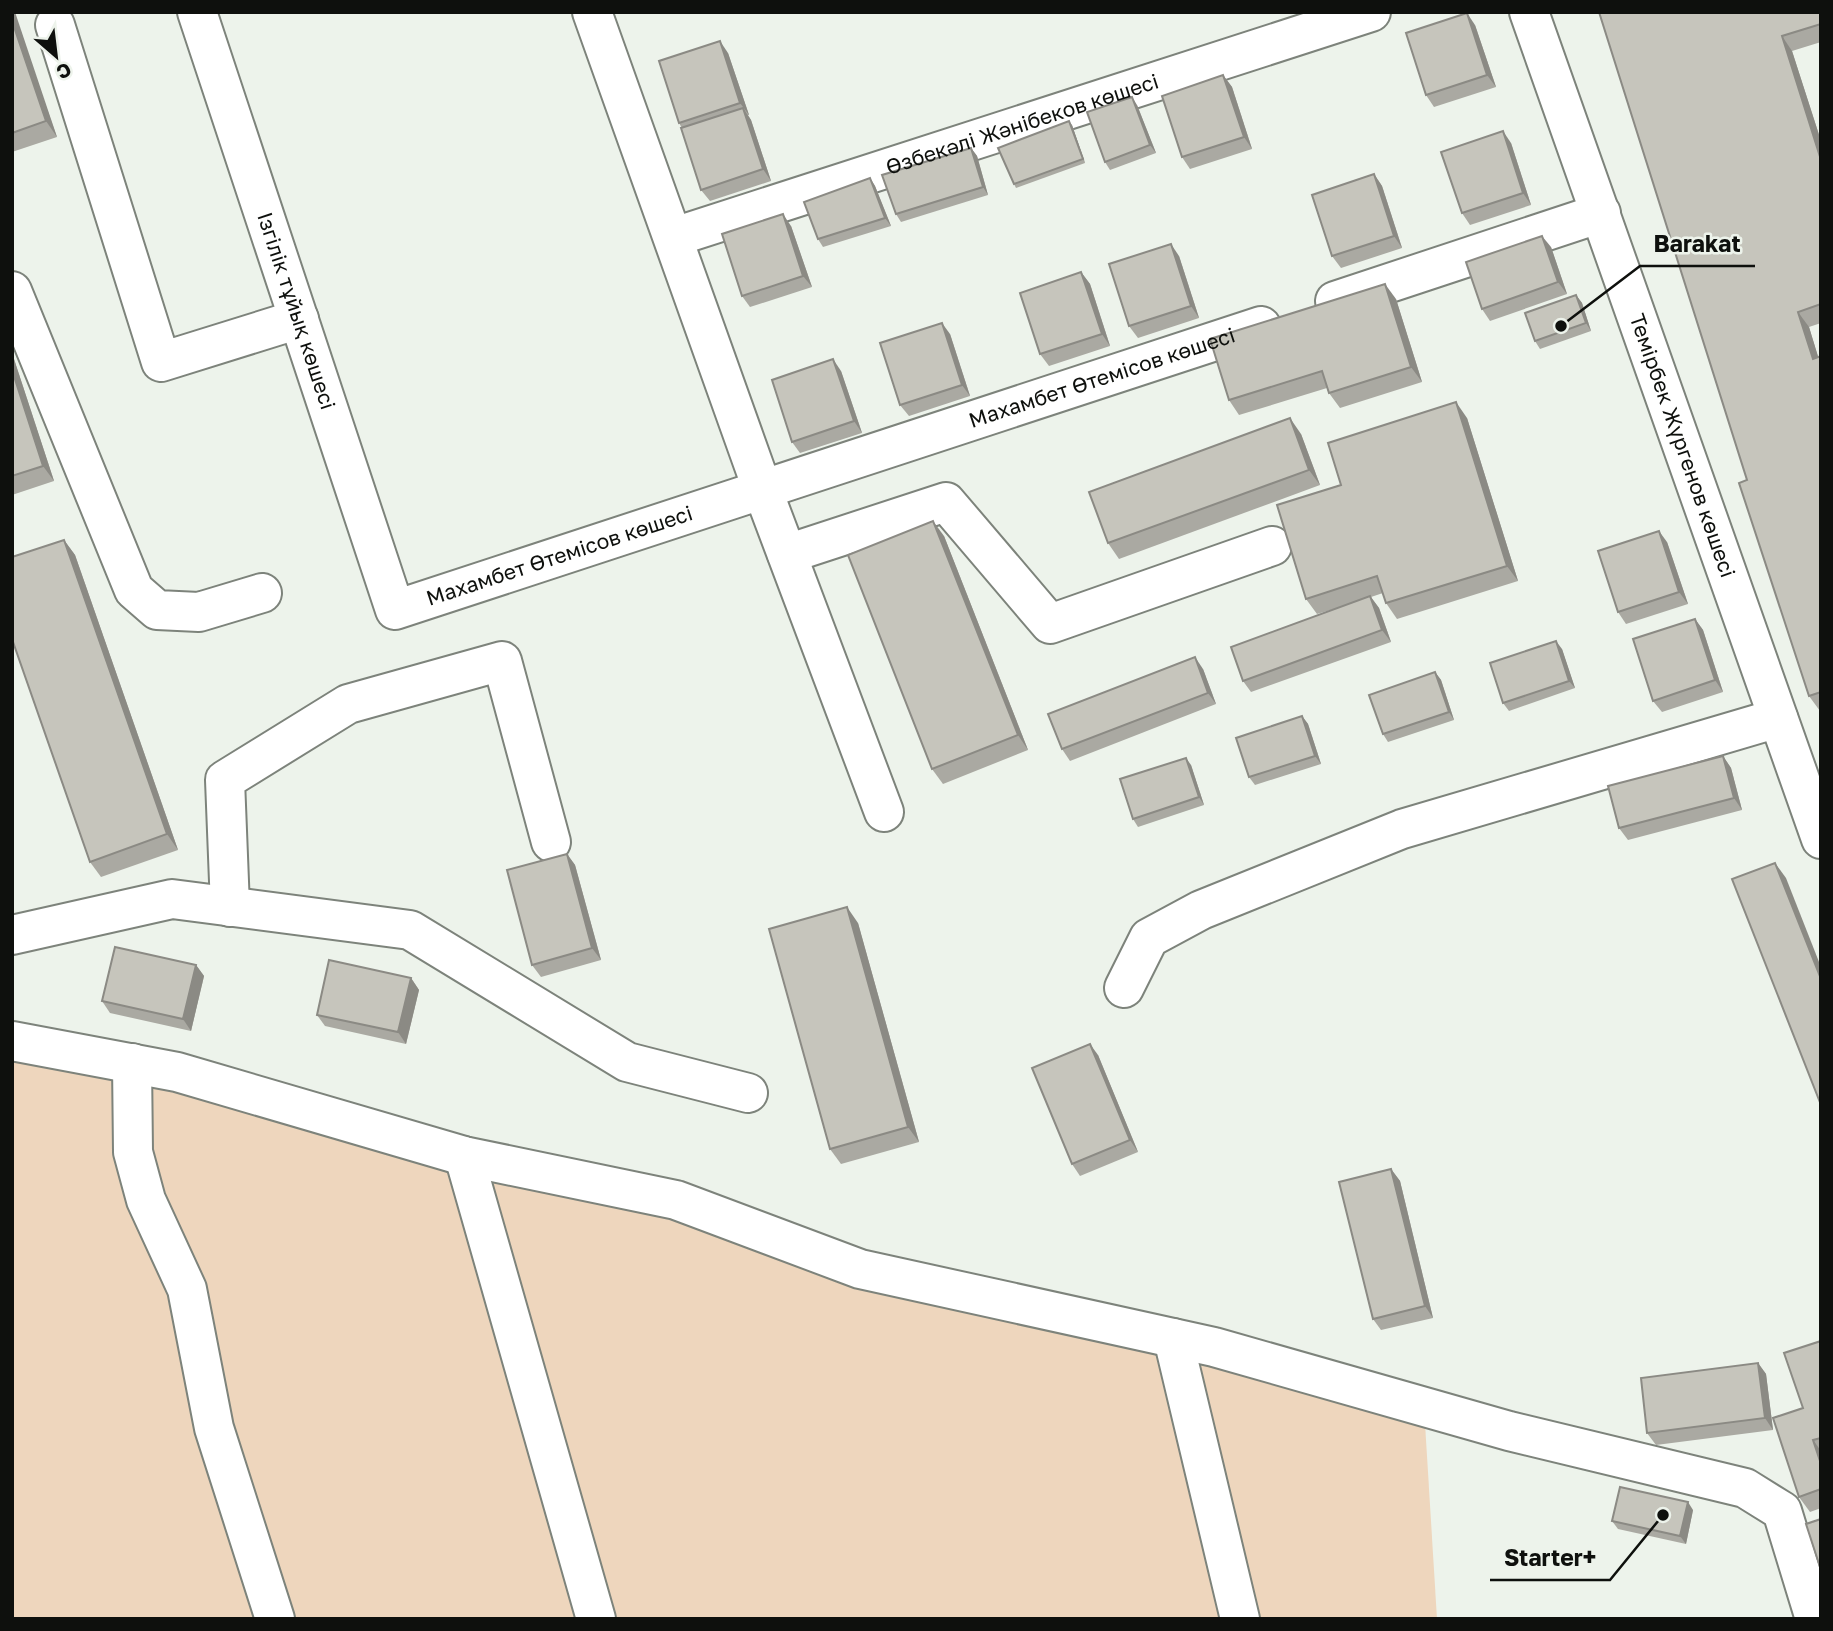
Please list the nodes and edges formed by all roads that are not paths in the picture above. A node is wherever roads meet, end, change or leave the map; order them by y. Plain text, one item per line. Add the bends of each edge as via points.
1 (197, 12) edge
2 (592, 12) edge
3 (1371, 12) edge
4 (1529, 12) edge
5 (55, 25) dead end
6 (1601, 213) junction
7 (674, 237) junction
8 (12, 291) edge
9 (299, 319) junction
10 (763, 491) junction
11 (1272, 546) dead end
12 (787, 554) junction
13 (262, 593) dead end
14 (395, 610) joint
15 (1778, 718) junction
16 (1806, 751) edge
17 (884, 812) dead end
18 (1821, 839) edge
19 (551, 842) dead end
20 (230, 907) junction
21 (12, 935) edge
22 (1124, 988) dead end
23 (12, 1041) edge
24 (132, 1063) junction
25 (748, 1093) dead end
26 (464, 1156) junction
27 (1172, 1338) junction
28 (275, 1619) edge
29 (596, 1619) edge
30 (1240, 1619) edge
31 (1815, 1619) edge

1 - 9 street, Ізгілік тұйық көшесі
2 - 7 street
3 - 7 street, Өзбекәлі Жәнібеков көшесі
4 - 6 street, Темірбек Жүргенов көшесі
5 - 9 street via 160,362
6 - 10 street, Махамбет Өтемісов көшесі
6 - 15 street, Темірбек Жүргенов көшесі
7 - 10 street
8 - 13 street via 134,590 157,610 199,612
9 - 14 street, Ізгілік тұйық көшесі
10 - 12 street
10 - 14 street, Махамбет Өтемісов көшесі
11 - 12 street via 1050,624 946,502
12 - 17 street
15 - 16 street, Темірбек Жүргенов көшесі
15 - 22 street via 1402,830 1201,909 1149,938
16 - 18 street, Темірбек Жүргенов көшесі
19 - 20 street via 502,661 348,704 225,780
20 - 21 street via 172,899
20 - 25 street via 410,930 627,1062
23 - 24 street
24 - 26 street
24 - 28 street via 133,1152 146,1200 187,1289 214,1428
26 - 27 street via 676,1200 860,1269
26 - 29 street
27 - 30 street
27 - 31 street via 1510,1431 1745,1488 1782,1511

